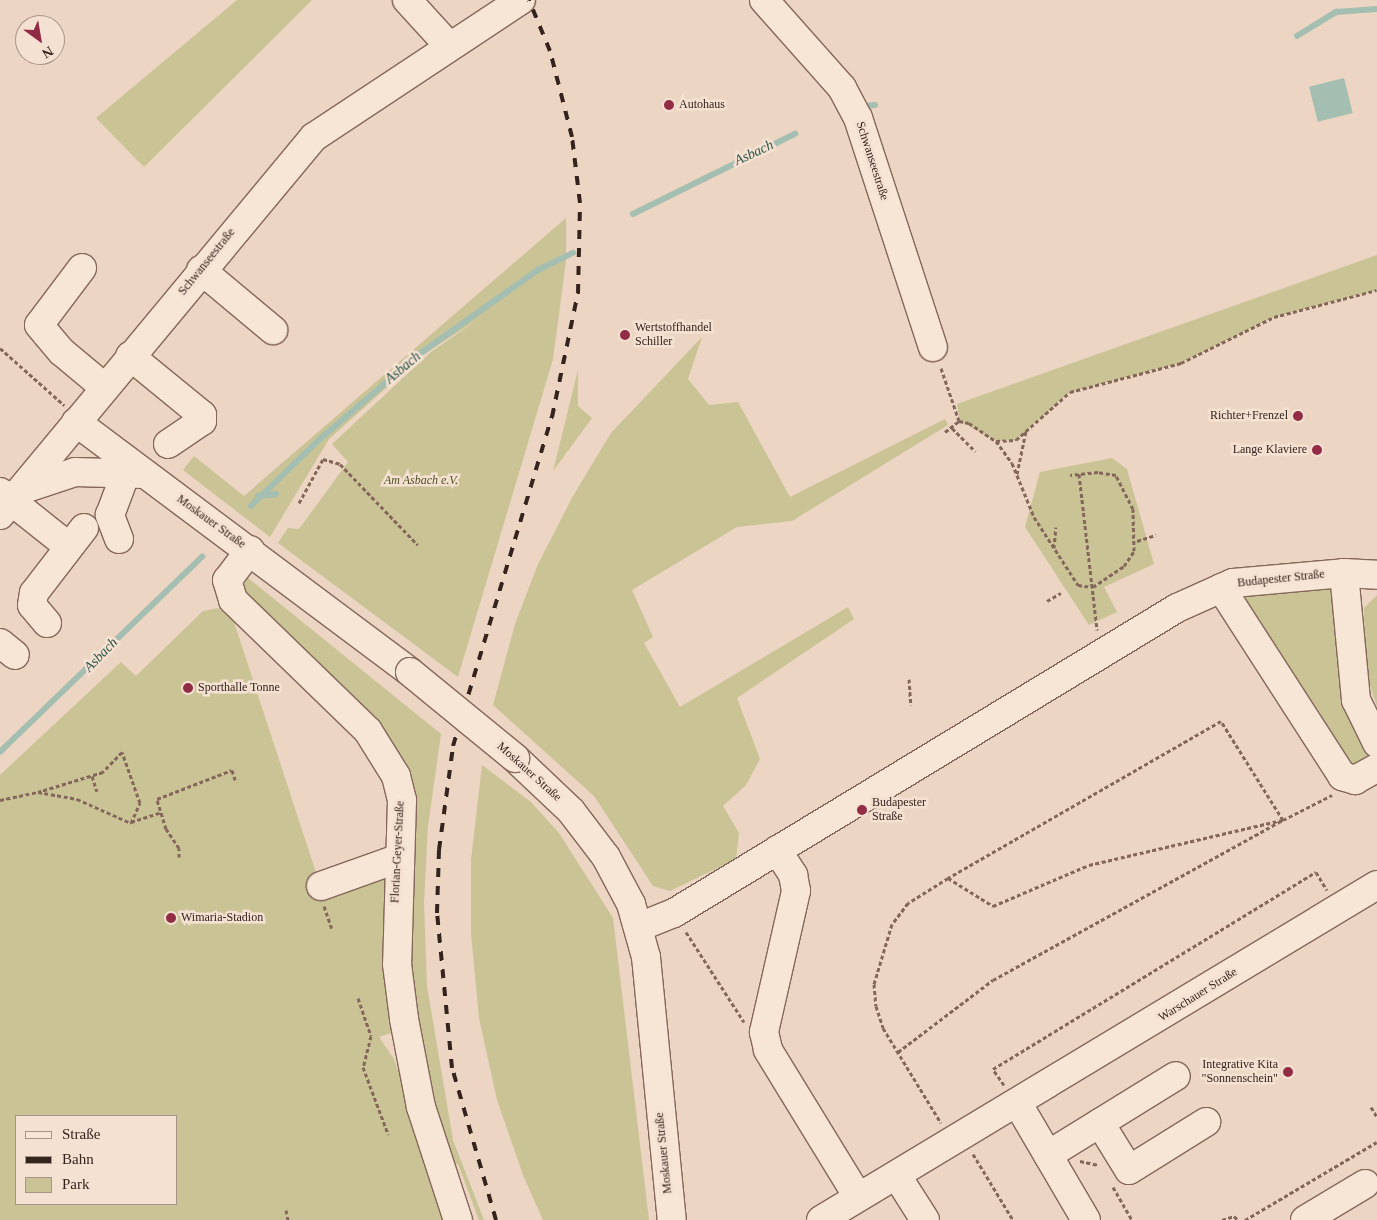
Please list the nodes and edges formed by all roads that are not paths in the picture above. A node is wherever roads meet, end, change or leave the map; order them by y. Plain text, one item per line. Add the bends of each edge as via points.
1 (407, 0) edge
2 (521, 0) edge
3 (764, 0) edge
4 (449, 46) junction
5 (82, 268) dead end
6 (201, 270) junction
7 (273, 330) dead end
8 (63, 333) dead end
9 (933, 347) road end
10 (130, 356) junction
11 (108, 383) junction
12 (76, 422) junction
13 (168, 444) dead end
14 (135, 474) junction
15 (8, 500) edge
16 (119, 540) dead end
17 (250, 550) junction
18 (1344, 573) junction
19 (1377, 575) edge
20 (1221, 588) junction
21 (47, 623) dead end
22 (1377, 743) edge
23 (1366, 774) edge
24 (777, 850) junction
25 (397, 859) junction
26 (1377, 885) edge
27 (323, 898) road end
28 (639, 927) junction
29 (1176, 1076) dead end
30 (1018, 1104) junction
31 (1206, 1122) dead end
32 (1100, 1123) junction
33 (1048, 1155) junction
34 (898, 1176) junction
35 (1365, 1184) dead end
36 (858, 1198) junction
37 (458, 1220) edge
38 (672, 1220) edge
39 (821, 1220) edge
40 (925, 1220) edge
41 (1086, 1220) edge
42 (1305, 1220) edge

1 - 4 street
2 - 4 street, Schwanseestraße
3 - 9 street, Schwanseestraße via 842,88 858,118
4 - 6 street, Schwanseestraße via 314,137
5 - 11 street via 39,325 62,352
6 - 7 street
6 - 10 street, Schwanseestraße
8 - 11 street via 68,343
10 - 11 street, Schwanseestraße
10 - 13 street via 202,414 202,421
11 - 12 street, Schwanseestraße
12 - 14 street, Moskauer Straße
12 - 15 street, Schwanseestraße
14 - 15 street via 75,472
14 - 16 street via 110,515
14 - 17 street, Moskauer Straße
15 - 21 street via 76,537 34,593 32,605
17 - 25 street, Florian-Geyer-Straße via 227,580 233,600 382,749 396,776 402,800
17 - 28 street, Moskauer Straße, bridge via 410,672 515,758 590,834 625,888
18 - 19 street, Budapester Straße
18 - 20 street, Budapester Straße
18 - 22 street via 1356,700
20 - 23 street via 1342,776
20 - 24 street, Budapester Straße via 1106,650
24 - 28 street, Budapester Straße via 674,913
24 - 36 street via 793,876 796,891 764,1032 768,1050
25 - 27 street
25 - 37 street, Florian-Geyer-Straße via 397,964 413,1075
26 - 30 street, Warschauer Straße
28 - 38 street, Moskauer Straße
29 - 32 street
30 - 33 street
30 - 34 street, Warschauer Straße
31 - 32 street via 1129,1170
32 - 33 street
33 - 41 street
34 - 36 street, Warschauer Straße
34 - 40 street
35 - 42 street
36 - 39 street, Warschauer Straße

